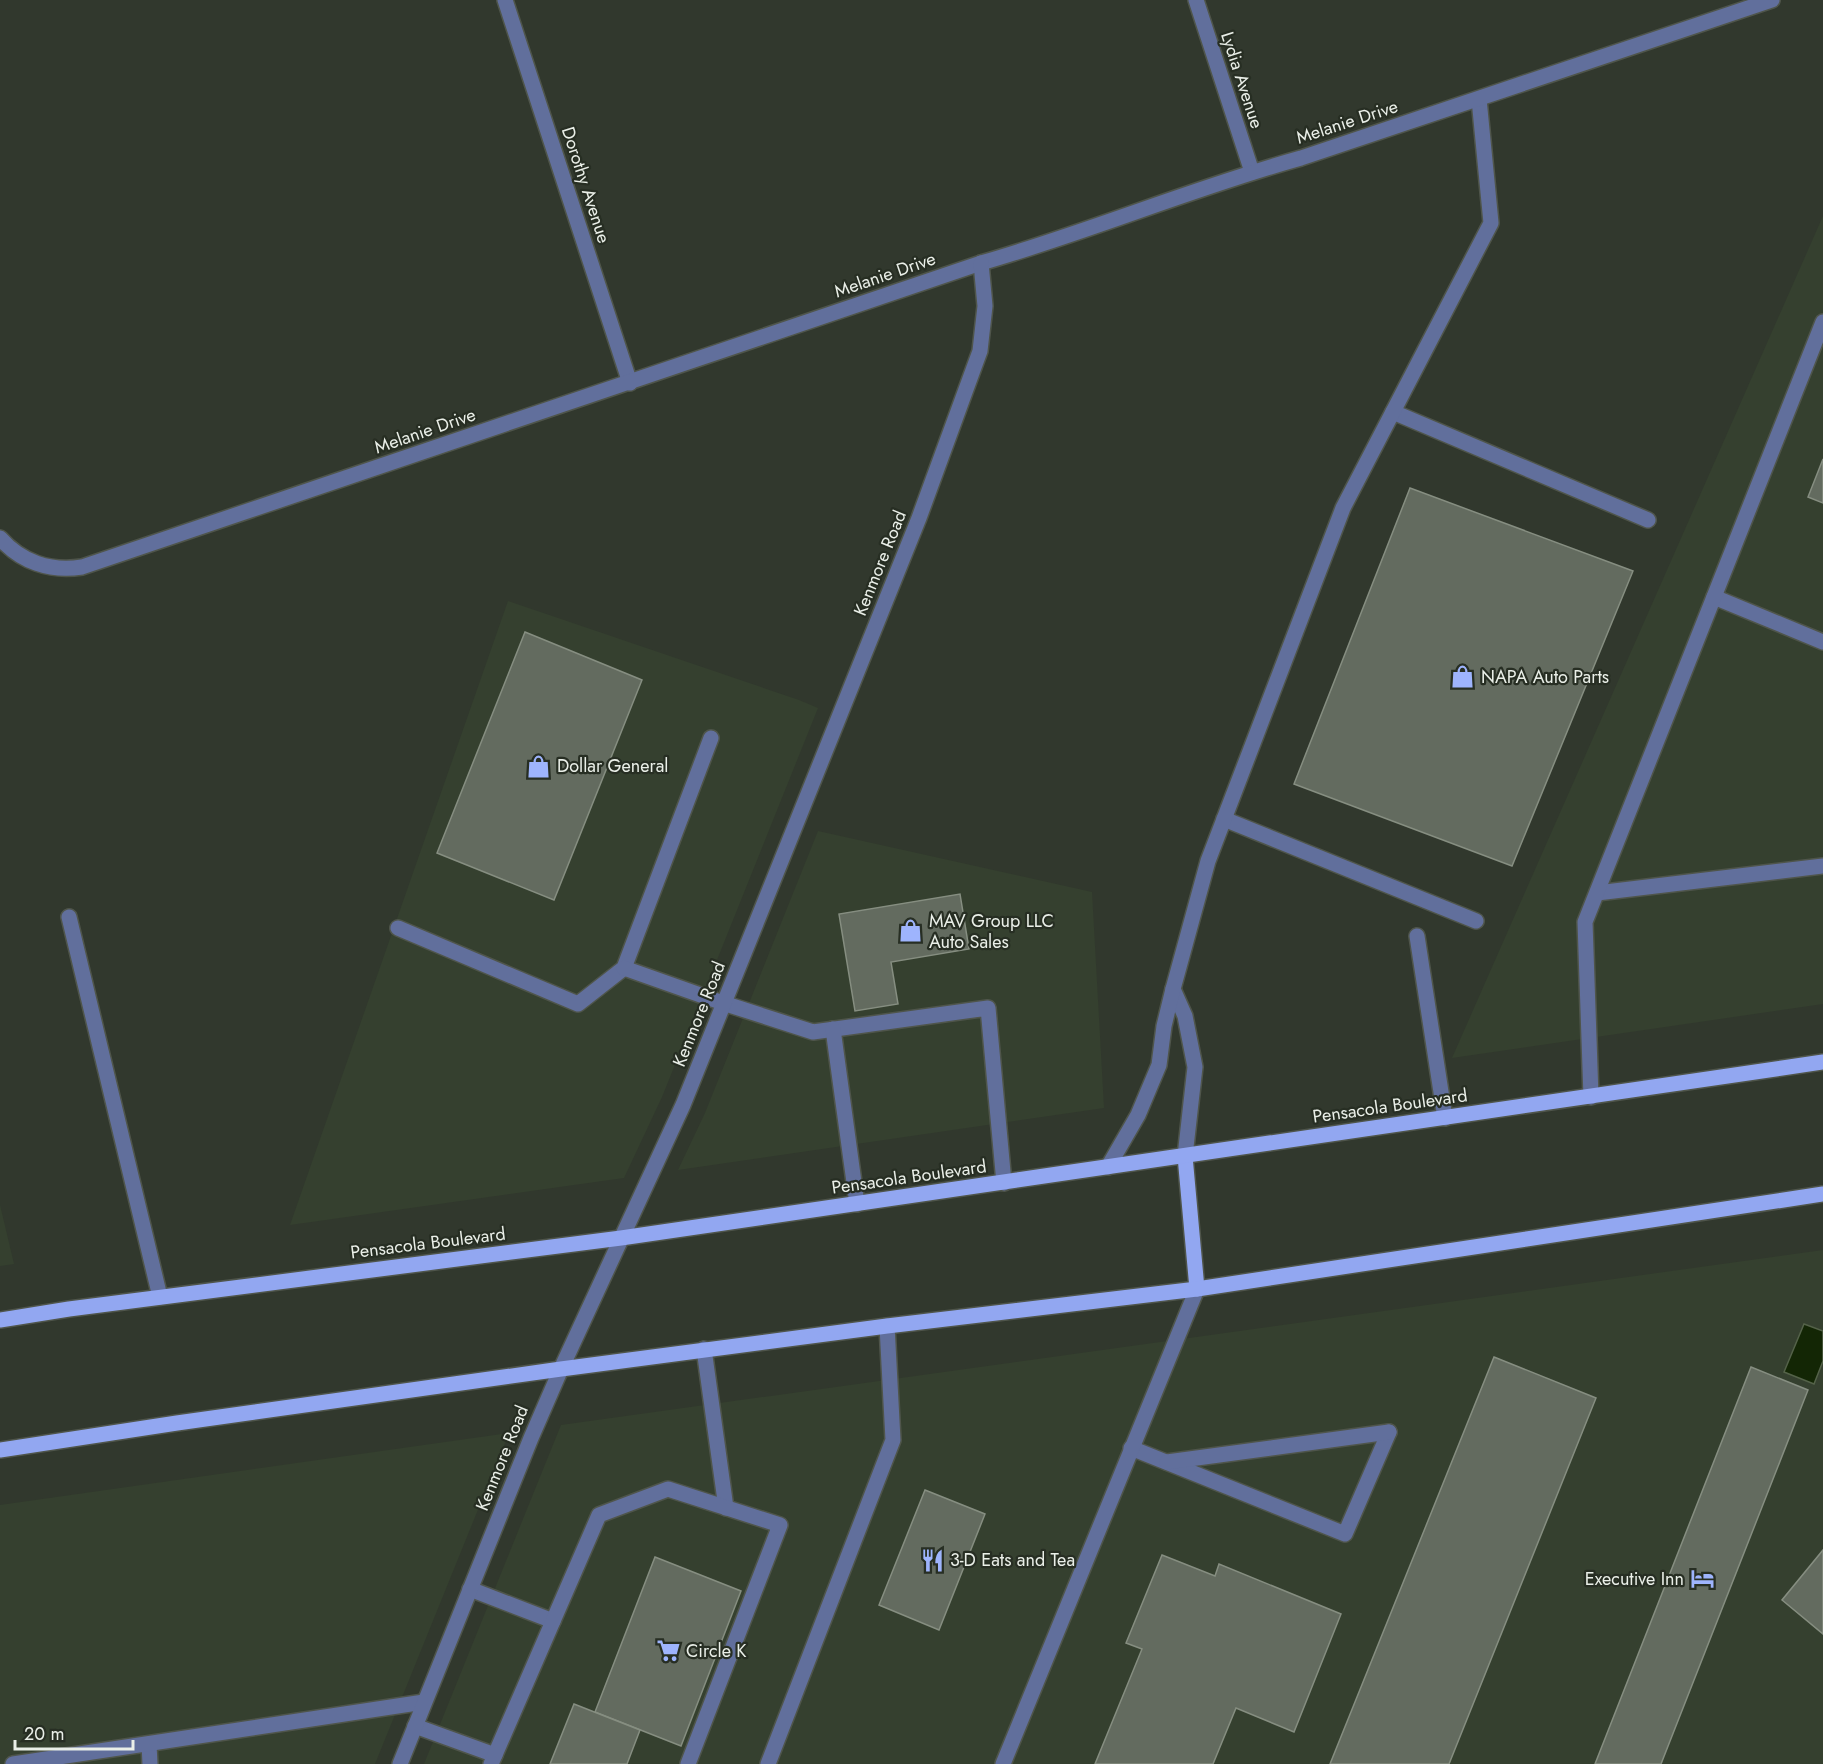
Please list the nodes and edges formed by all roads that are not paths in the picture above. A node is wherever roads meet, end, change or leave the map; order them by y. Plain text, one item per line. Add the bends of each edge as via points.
1 (505, 0) edge
2 (1196, 0) edge
3 (1772, 0) edge
4 (1479, 99) junction
5 (1252, 172) junction
6 (981, 263) junction
7 (1823, 322) edge
8 (630, 383) junction
9 (1393, 412) junction
10 (1648, 520) dead end
11 (0, 538) edge
12 (1714, 597) junction
13 (1823, 642) edge
14 (711, 738) dead end
15 (1224, 819) junction
16 (1823, 866) edge
17 (1597, 893) junction
18 (69, 917) dead end
19 (1476, 921) dead end
20 (398, 928) dead end
21 (1417, 936) dead end
22 (624, 968) junction
23 (1173, 989) junction
24 (723, 1004) junction
25 (834, 1029) junction
26 (1823, 1062) edge
27 (1591, 1097) junction
28 (1445, 1118) junction
29 (1185, 1156) junction
30 (1108, 1167) junction
31 (1004, 1183) junction
32 (1823, 1194) edge
33 (857, 1204) junction
34 (621, 1238) junction
35 (1197, 1289) junction
36 (160, 1297) junction
37 (0, 1320) edge
38 (887, 1326) junction
39 (704, 1349) junction
40 (561, 1369) junction
41 (1131, 1448) junction
42 (0, 1450) edge
43 (1166, 1462) junction
44 (726, 1508) junction
45 (470, 1589) junction
46 (552, 1621) junction
47 (424, 1702) junction
48 (415, 1726) junction
49 (149, 1744) junction
50 (493, 1760) edge
51 (13, 1764) edge
52 (150, 1764) edge
53 (400, 1764) edge
54 (688, 1764) edge
55 (768, 1764) edge
56 (1003, 1764) edge

1 - 8 street, Dorothy Avenue
2 - 5 street, Lydia Avenue
3 - 4 street, Melanie Drive
4 - 5 street, Melanie Drive
4 - 9 street via 1491,223
5 - 6 street, Melanie Drive via 1050,243
6 - 8 street, Melanie Drive
6 - 24 street, Kenmore Road via 986,306 980,351 919,518
7 - 12 street
8 - 11 street, Melanie Drive via 82,567 38,565 12,551
9 - 10 street
9 - 15 street via 1344,508
12 - 13 street
12 - 17 street
14 - 22 street
15 - 19 street
15 - 23 street via 1208,861
16 - 17 street
17 - 27 street via 1585,922
18 - 36 street
20 - 22 street via 578,1004
21 - 28 street
22 - 24 street
23 - 29 street via 1185,1016 1195,1067
23 - 30 street via 1159,1065 1138,1115
24 - 25 street via 813,1032
24 - 34 street, Kenmore Road via 683,1105
25 - 31 street via 988,1008
25 - 33 street
26 - 27 main road, Pensacola Boulevard
27 - 28 main road, Pensacola Boulevard
28 - 29 main road, Pensacola Boulevard
29 - 30 main road, Pensacola Boulevard
29 - 35 main road
30 - 31 main road, Pensacola Boulevard
31 - 33 main road, Pensacola Boulevard
32 - 35 main road
33 - 34 main road, Pensacola Boulevard
34 - 36 main road, Pensacola Boulevard
34 - 40 street, Kenmore Road
35 - 38 main road
35 - 41 street
36 - 37 main road, Pensacola Boulevard
38 - 39 main road
38 - 55 street via 893,1440
39 - 40 main road
39 - 44 street
40 - 42 main road
40 - 45 street, Kenmore Road
41 - 43 street
41 - 56 street
43 - 43 street via 1345,1534 1389,1432 1260,1449
44 - 46 street via 668,1489 599,1515
44 - 54 street via 780,1525
45 - 46 street
45 - 47 street, Kenmore Road
46 - 50 street
47 - 48 street, Kenmore Road
47 - 49 street
48 - 50 street
48 - 53 street, Kenmore Road
49 - 51 street
49 - 52 street

